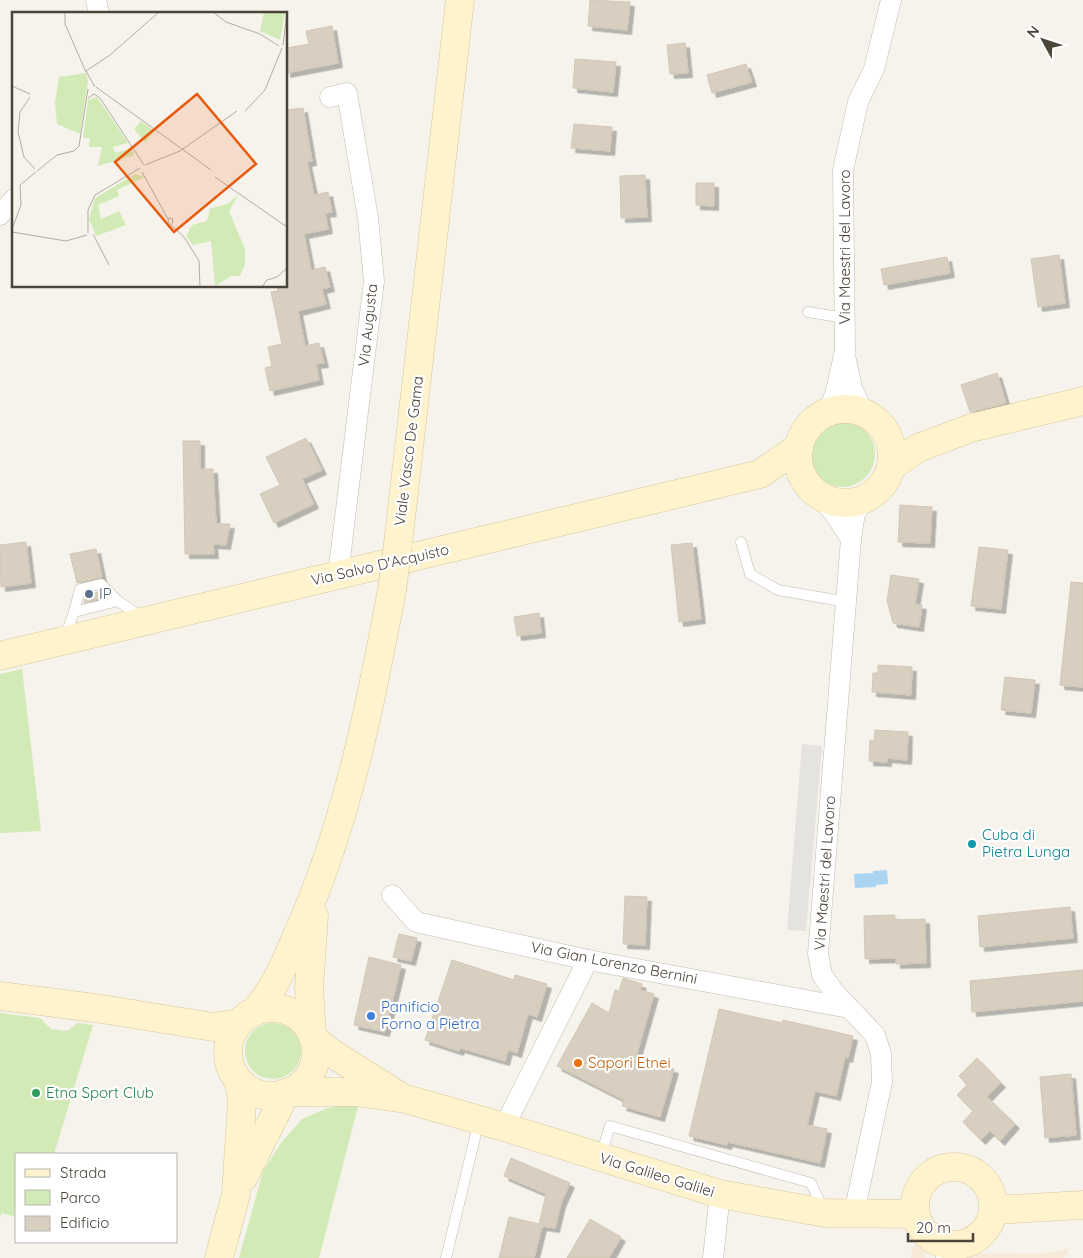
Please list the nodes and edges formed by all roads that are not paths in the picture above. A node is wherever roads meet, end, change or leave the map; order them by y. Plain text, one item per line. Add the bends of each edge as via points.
1 (460, 0) edge
2 (891, 0) edge
3 (330, 97) dead end
4 (12, 201) edge
5 (0, 215) edge
6 (808, 312) dead end
7 (845, 318) junction
8 (844, 351) junction
9 (1083, 401) edge
10 (827, 412) junction
11 (873, 420) junction
12 (971, 428) junction
13 (799, 447) junction
14 (890, 467) junction
15 (760, 474) junction
16 (812, 489) junction
17 (867, 497) junction
18 (850, 539) junction
19 (741, 542) dead end
20 (338, 575) junction
21 (118, 601) junction
22 (847, 602) junction
23 (74, 612) junction
24 (148, 622) junction
25 (63, 642) junction
26 (0, 656) edge
27 (316, 895) junction
28 (392, 895) dead end
29 (588, 960) junction
30 (0, 996) edge
31 (849, 1008) junction
32 (147, 1017) junction
33 (247, 1017) junction
34 (312, 1036) junction
35 (234, 1072) junction
36 (287, 1093) junction
37 (406, 1099) junction
38 (491, 1124) junction
39 (600, 1157) junction
40 (236, 1194) junction
41 (720, 1194) junction
42 (1083, 1205) edge
43 (993, 1210) junction
44 (825, 1213) junction
45 (854, 1213) junction
46 (915, 1214) junction
47 (943, 1251) edge
48 (220, 1258) edge
49 (446, 1258) edge
50 (713, 1258) edge

1 - 27 main road, Viale Vasco De Gama, bridge via 392,590 372,701 354,774
2 - 7 street, Via Maestri del Lavoro via 874,69 858,102 843,170
3 - 20 street, Via Augusta via 347,93 368,218 374,281
4 - 5 street
6 - 7 lane
7 - 8 street, Via Maestri del Lavoro
8 - 10 street via 835,395
8 - 11 street via 852,388
9 - 12 main road
10 - 11 main road via 845,409
10 - 13 main road via 811,423
11 - 12 main road via 896,431
11 - 14 main road via 890,440
12 - 14 main road via 918,448
13 - 15 main road
13 - 16 main road via 801,473
14 - 17 main road via 886,479
15 - 16 main road
15 - 20 main road, Via Salvo D'Acquisto
16 - 17 main road via 828,500 841,502
16 - 18 street via 833,512
17 - 18 street, Via Maestri del Lavoro via 855,513
18 - 22 street, Via Maestri del Lavoro
19 - 22 lane via 750,574 778,590
20 - 24 main road, Via Salvo D'Acquisto
21 - 23 lane
21 - 23 lane via 101,584 80,589
21 - 24 lane
22 - 31 street, Via Maestri del Lavoro via 818,954 822,975
23 - 25 lane
24 - 25 main road, Via Salvo D'Acquisto
25 - 26 main road, Via Salvo D'Acquisto
27 - 33 main road via 279,977 266,999
27 - 34 main road via 309,988
28 - 29 street, Via Gian Lorenzo Bernini via 416,922
29 - 31 street, Via Gian Lorenzo Bernini
29 - 38 street
30 - 32 main road
31 - 45 street, Via Maestri del Lavoro via 875,1035 881,1054 882,1082
32 - 33 main road via 213,1027
32 - 35 main road via 205,1040
33 - 34 main road via 265,1009 288,1011 306,1025
33 - 35 main road via 233,1032 229,1042
34 - 36 main road via 315,1057 312,1068 299,1086
34 - 37 main road via 330,1052
35 - 36 main road via 247,1089 257,1093 267,1096
35 - 40 main road via 242,1102
36 - 37 main road via 355,1092
36 - 40 main road
37 - 38 main road, Via Galileo Galilei
38 - 39 main road, Via Galileo Galilei
38 - 49 lane
39 - 41 main road, Via Galileo Galilei
39 - 44 lane via 610,1126 811,1183
40 - 48 main road
41 - 44 main road, Via Galileo Galilei
41 - 50 street
42 - 43 main road
43 - 46 main road via 987,1184 977,1174 952,1166 927,1176 914,1200
43 - 47 main road via 988,1226 976,1238
44 - 45 main road, Via Galileo Galilei
45 - 46 main road, Via Galileo Galilei
46 - 47 main road via 918,1224

